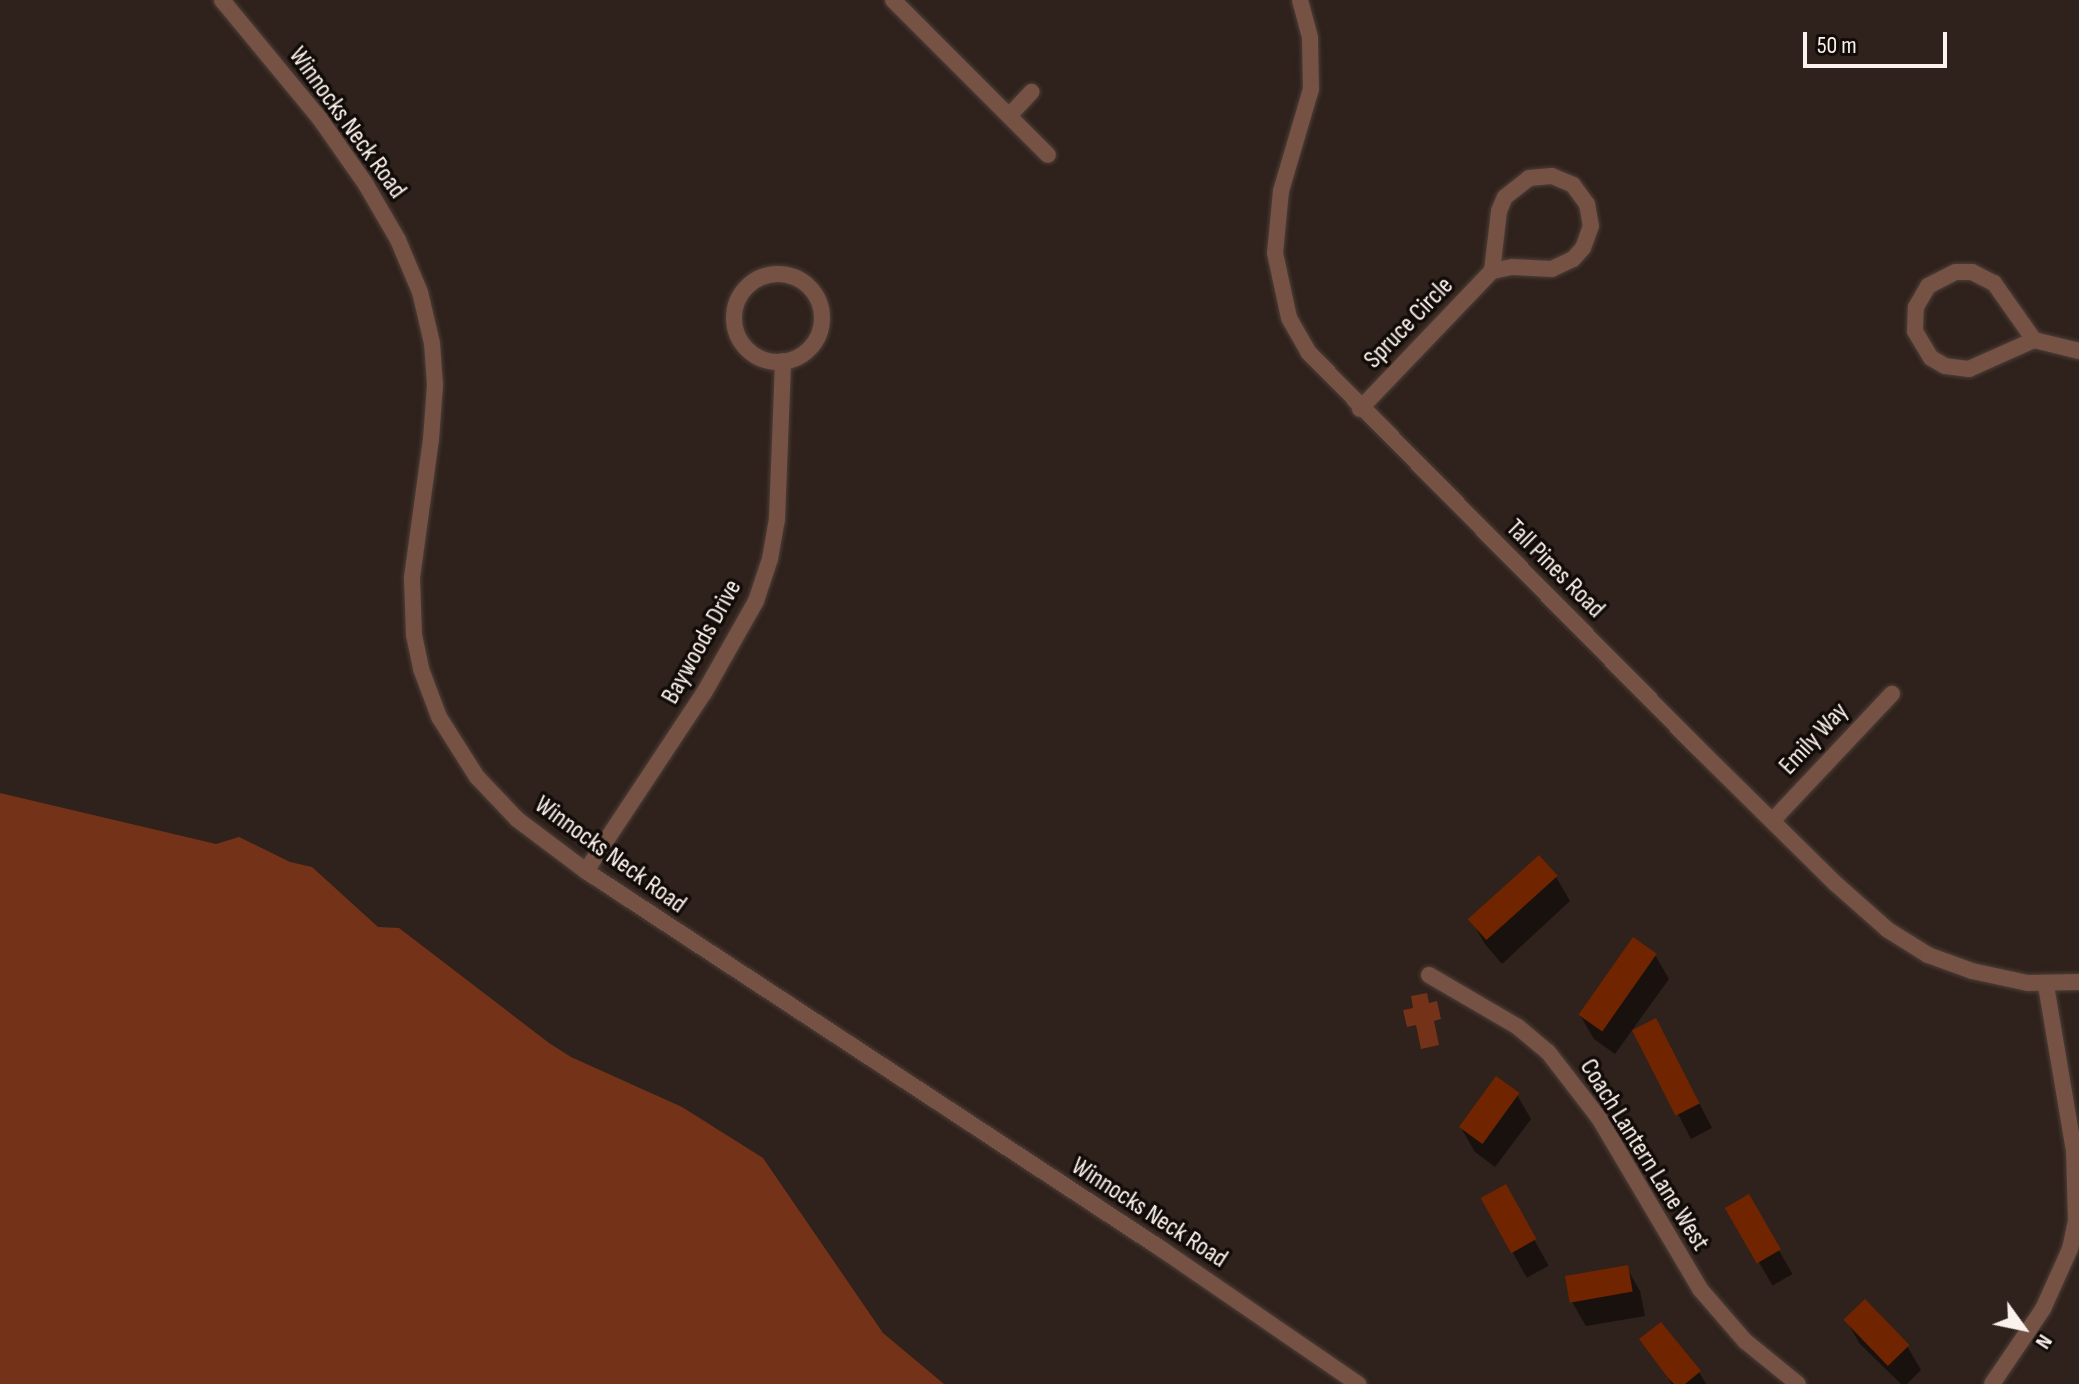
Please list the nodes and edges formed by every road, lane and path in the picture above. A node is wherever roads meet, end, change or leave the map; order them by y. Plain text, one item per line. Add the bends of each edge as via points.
1 (222, 0) edge
2 (893, 0) edge
3 (1300, 0) edge
4 (1031, 92) dead end
5 (1009, 116) junction
6 (1048, 155) dead end
7 (1492, 271) junction
8 (2034, 340) junction
9 (2079, 351) edge
10 (783, 361) junction
11 (1360, 409) junction
12 (1892, 694) dead end
13 (1774, 819) junction
14 (586, 871) junction
15 (1429, 975) dead end
16 (2079, 982) edge
17 (2046, 985) junction
18 (1358, 1384) edge
19 (1798, 1384) edge
20 (1992, 1384) edge

1 - 14 street, Winnocks Neck Road via 365,183 398,240 425,306 435,385 415,542 412,616 417,651 439,717 497,799
2 - 5 street
3 - 11 street, Tall Pines Road via 1310,38 1311,89 1280,199 1277,269 1297,334
4 - 5 street
5 - 6 street
7 - 7 street, Spruce Circle via 1552,269 1579,254 1591,226 1579,191 1544,175 1510,191 1499,211
7 - 11 street, Spruce Circle
8 - 8 street via 2000,288 1980,274 1941,276 1916,307 1914,323 1921,346 1938,363 1953,368 1977,367
8 - 9 street
10 - 10 street via 798,357 814,343 822,322 820,307 804,283 769,275 740,297 735,325 755,355
10 - 14 street, Baywoods Drive via 777,519 756,601 704,693
11 - 13 street, Tall Pines Road
12 - 13 street, Emily Way
13 - 17 street, Tall Pines Road via 1836,884 1908,943 1972,971
14 - 18 street, Winnocks Neck Road
15 - 19 street, Coach Lantern Lane West via 1518,1027 1548,1052 1599,1118 1700,1289 1745,1341
16 - 17 street, Tall Pines Road
17 - 20 street via 2074,1151 2076,1221 2070,1249 2043,1309

